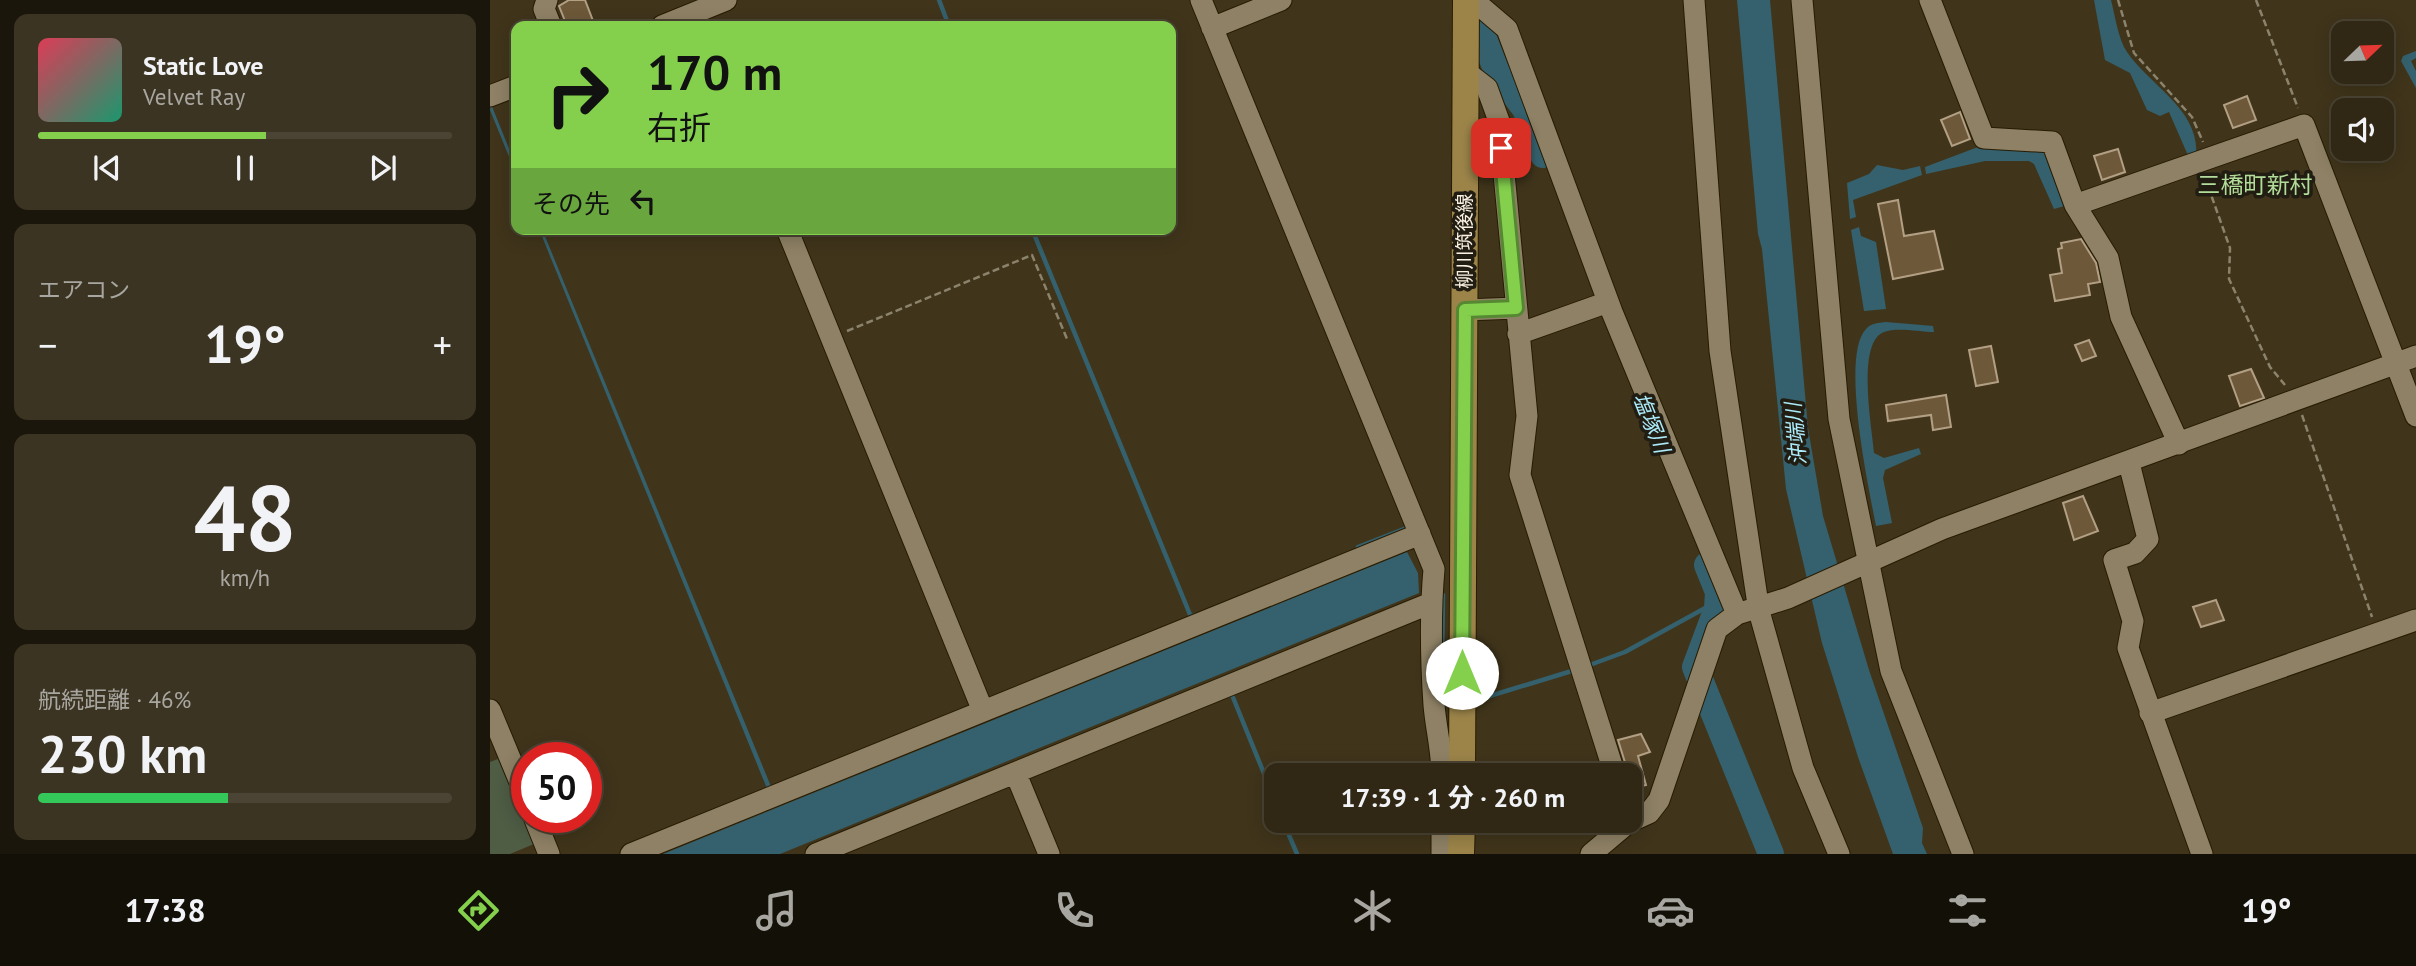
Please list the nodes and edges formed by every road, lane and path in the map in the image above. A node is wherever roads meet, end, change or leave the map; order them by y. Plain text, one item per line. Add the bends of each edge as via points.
1 (547, 0) edge
2 (726, 0) edge
3 (1201, 0) edge
4 (1281, 0) edge
5 (1465, 0) edge
6 (1473, 0) edge
7 (1694, 0) edge
8 (1802, 0) edge
9 (1930, 0) edge
10 (2118, 0) edge
11 (2256, 0) edge
12 (699, 13) edge
13 (549, 21) edge
14 (676, 21) edge
15 (1212, 28) junction
16 (1465, 71) junction
17 (511, 88) edge
18 (490, 96) edge
19 (2304, 125) junction
20 (2207, 159) junction
21 (2075, 205) junction
22 (789, 235) edge
23 (1608, 302) junction
24 (1516, 308) junction
25 (1465, 310) junction
26 (1518, 334) junction
27 (831, 338) junction
28 (1067, 339) dead end
29 (2406, 359) edge
30 (2297, 400) junction
31 (2416, 416) edge
32 (2179, 444) junction
33 (2129, 463) junction
34 (1420, 534) junction
35 (1863, 565) junction
36 (1431, 603) junction
37 (1758, 607) junction
38 (1737, 614) junction
39 (2416, 620) edge
40 (2376, 634) junction
41 (490, 710) edge
42 (983, 711) junction
43 (2150, 713) junction
44 (511, 761) edge
45 (1442, 763) edge
46 (1462, 763) edge
47 (1611, 763) edge
48 (1016, 774) junction
49 (1642, 816) edge
50 (540, 833) edge
51 (1442, 833) edge
52 (1462, 833) edge
53 (1615, 833) edge
54 (549, 854) edge
55 (631, 854) edge
56 (816, 854) edge
57 (1049, 854) edge
58 (1442, 854) edge
59 (1461, 854) edge
60 (1591, 854) edge
61 (1839, 854) edge
62 (1963, 854) edge
63 (2202, 854) edge

1 - 13 street via 544,9
2 - 12 street
3 - 15 street
4 - 15 street
5 - 16 main road, 柳川筑後線
6 - 23 street via 1507,29
7 - 37 street via 1720,351
8 - 35 street via 1839,419
9 - 21 street via 1984,138 2052,142
10 - 20 path via 2134,52 2192,117
11 - 19 path
12 - 14 street
15 - 34 street
16 - 24 street via 1487,88 1499,121
16 - 25 main road, 柳川筑後線
17 - 18 street
19 - 20 street
19 - 29 street
20 - 21 street
20 - 30 path via 2209,189 2231,248 2229,279 2270,367
21 - 32 street via 2108,258 2120,317
22 - 27 street
23 - 26 street
23 - 38 street
24 - 25 street
24 - 26 street
25 - 46 main road, 柳川筑後線
26 - 47 street via 1527,416 1520,475
27 - 28 path via 1032,255
27 - 42 street
29 - 30 street
29 - 31 street
30 - 32 street
30 - 40 path via 2371,607
32 - 33 street
33 - 35 street via 1942,529
33 - 43 street via 2148,539 2135,552 2115,560 2133,621 2128,648
34 - 36 street via 1434,569
34 - 42 street
35 - 37 street
35 - 62 street via 1891,671
36 - 45 street via 1434,707
36 - 48 street
37 - 38 street
37 - 61 street via 1803,768
38 - 49 street via 1717,629 1659,800
39 - 40 street
40 - 43 street
41 - 44 street
42 - 55 street
43 - 63 street
48 - 56 street
48 - 57 street
50 - 54 street
51 - 58 street
52 - 59 main road
53 - 60 street

